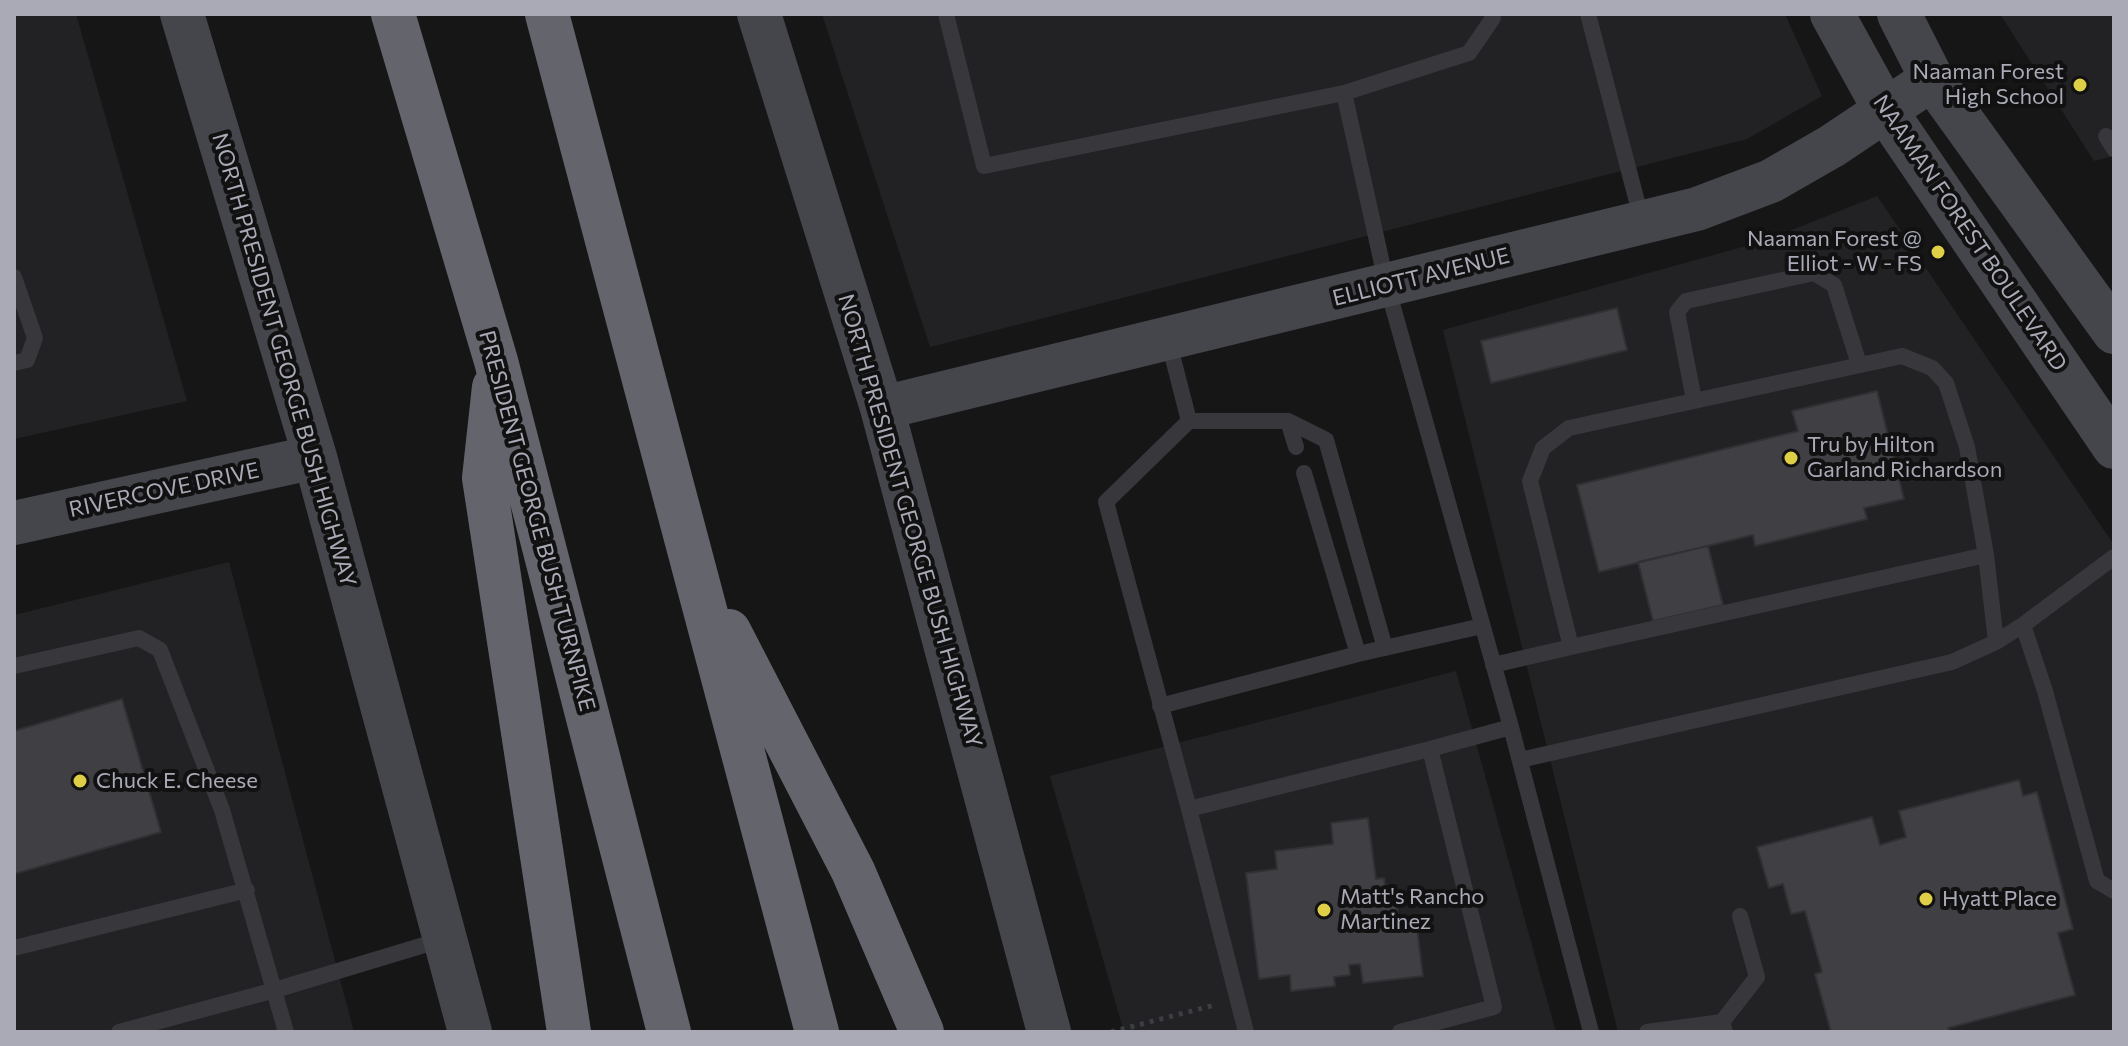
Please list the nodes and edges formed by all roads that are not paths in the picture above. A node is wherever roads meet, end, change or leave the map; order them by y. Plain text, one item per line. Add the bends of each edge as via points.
1 (182, 14) edge
2 (393, 14) edge
3 (547, 14) edge
4 (759, 14) edge
5 (946, 14) edge
6 (1492, 14) edge
7 (1588, 14) edge
8 (1832, 14) edge
9 (1899, 14) edge
10 (1932, 79) junction
11 (1344, 93) junction
12 (1885, 110) junction
13 (1643, 222) junction
14 (14, 277) edge
15 (1387, 286) junction
16 (2114, 332) edge
17 (1168, 339) junction
18 (496, 361) junction
19 (14, 363) edge
20 (1859, 364) junction
21 (1694, 400) junction
22 (882, 408) junction
23 (1189, 421) junction
24 (1288, 421) junction
25 (1296, 447) dead end
26 (2114, 447) edge
27 (315, 457) junction
28 (1304, 473) dead end
29 (14, 523) edge
30 (1986, 555) junction
31 (2114, 557) edge
32 (692, 558) junction
33 (2023, 625) junction
34 (1482, 626) junction
35 (1996, 642) junction
36 (1571, 647) junction
37 (1385, 648) junction
38 (1358, 654) junction
39 (1493, 665) junction
40 (14, 666) edge
41 (1160, 706) junction
42 (1511, 727) junction
43 (1430, 749) junction
44 (1520, 760) junction
45 (1189, 809) junction
46 (247, 890) junction
47 (2114, 891) edge
48 (1740, 916) dead end
49 (445, 939) junction
50 (14, 948) edge
51 (275, 990) junction
52 (1723, 1027) edge
53 (119, 1032) edge
54 (286, 1032) edge
55 (470, 1032) edge
56 (569, 1032) edge
57 (669, 1032) edge
58 (817, 1032) edge
59 (922, 1032) edge
60 (1049, 1032) edge
61 (1246, 1032) edge
62 (1400, 1032) edge
63 (1591, 1032) edge
64 (1647, 1032) edge

1 - 27 main road, NORTH PRESIDENT GEORGE BUSH HIGHWAY
2 - 18 highway, PRESIDENT GEORGE BUSH TURNPIKE
3 - 32 highway
4 - 22 main road, NORTH PRESIDENT GEORGE BUSH HIGHWAY
5 - 11 lane via 984,166
6 - 11 lane via 1469,53
7 - 13 lane
8 - 12 main road, NAAMAN FOREST BOULEVARD
9 - 10 main road
10 - 12 main road, ELLIOTT AVENUE
10 - 16 main road
11 - 15 lane
12 - 13 main road, ELLIOTT AVENUE via 1771,181 1697,209
12 - 26 main road, NAAMAN FOREST BOULEVARD
13 - 15 main road, ELLIOTT AVENUE
14 - 19 lane via 35,338 27,360
15 - 17 main road, ELLIOTT AVENUE
15 - 34 lane
17 - 22 main road, ELLIOTT AVENUE
17 - 23 lane
18 - 56 highway via 484,478
18 - 57 highway, PRESIDENT GEORGE BUSH TURNPIKE
20 - 21 lane
20 - 21 lane via 1834,285 1814,273 1686,301 1677,312
20 - 30 lane via 1902,356 1932,368 1946,383 1967,447
21 - 36 lane via 1569,428 1543,448 1530,481
22 - 60 main road, NORTH PRESIDENT GEORGE BUSH HIGHWAY
23 - 24 lane
23 - 41 lane via 1106,502
24 - 25 lane
24 - 37 lane via 1326,440
27 - 29 main road, RIVERCOVE DRIVE
27 - 49 main road, NORTH PRESIDENT GEORGE BUSH HIGHWAY
28 - 38 lane
30 - 35 lane
30 - 36 lane
31 - 33 lane
32 - 58 highway
32 - 59 highway via 853,871
33 - 35 lane
33 - 47 lane via 2097,881
34 - 37 lane
34 - 39 lane
35 - 44 lane via 1952,662
36 - 39 lane
37 - 38 lane
38 - 41 lane
39 - 42 lane
40 - 46 lane via 139,638 160,650
41 - 45 lane
42 - 43 lane
42 - 44 lane
43 - 45 lane
43 - 62 lane via 1494,1007
44 - 63 lane
45 - 61 lane
46 - 50 lane
46 - 51 lane
48 - 52 lane via 1757,977
49 - 51 lane
49 - 55 main road, NORTH PRESIDENT GEORGE BUSH HIGHWAY
51 - 53 lane
51 - 54 lane
52 - 64 lane

